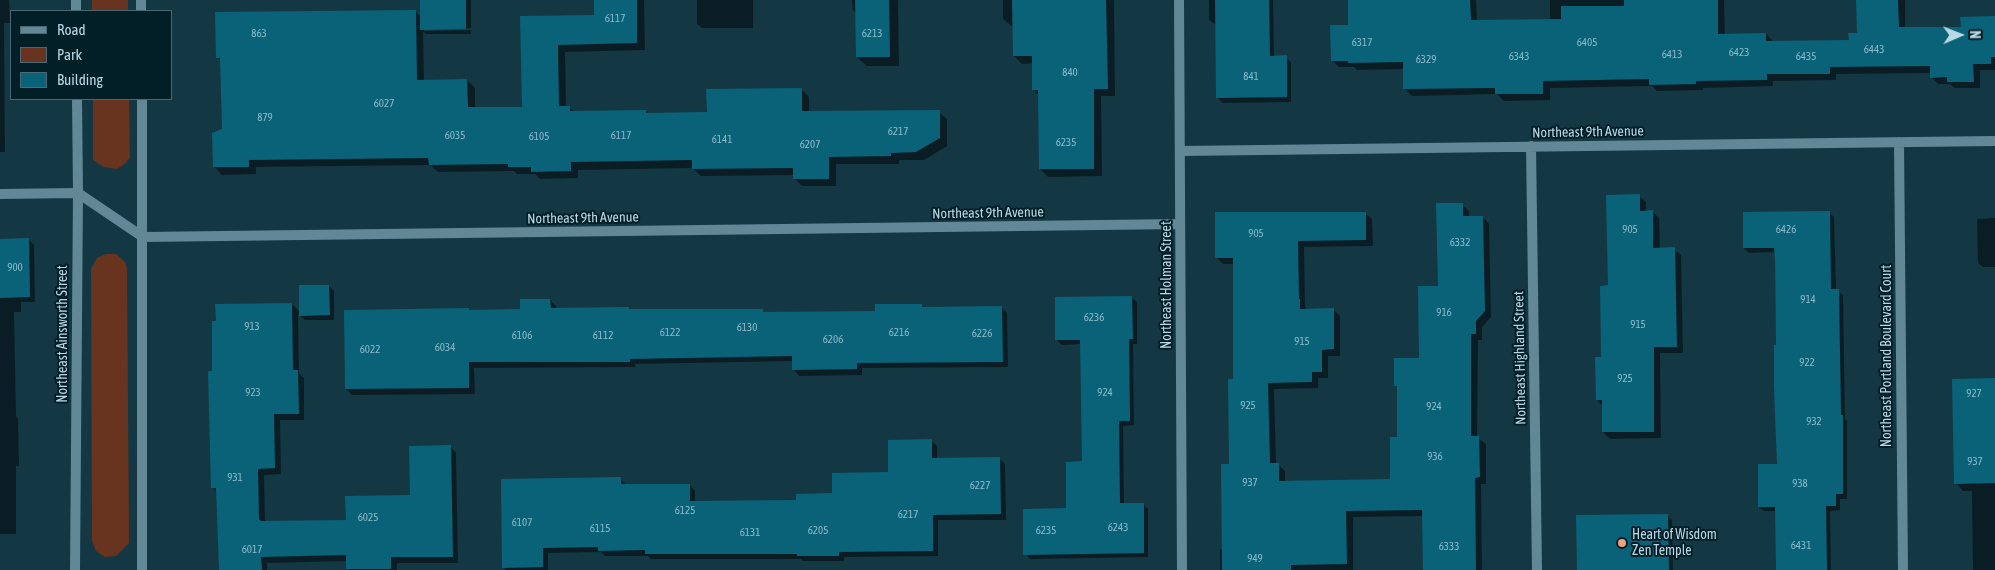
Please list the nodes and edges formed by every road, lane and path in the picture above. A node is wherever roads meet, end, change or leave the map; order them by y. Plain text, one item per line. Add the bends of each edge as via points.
1 (1179, 0) edge
2 (77, 100) edge
3 (142, 100) edge
4 (1995, 141) edge
5 (1899, 142) junction
6 (1530, 146) junction
7 (1180, 151) junction
8 (78, 193) junction
9 (0, 194) edge
10 (1180, 224) junction
11 (143, 237) junction
12 (75, 570) edge
13 (142, 570) edge
14 (1182, 570) edge
15 (1537, 570) edge
16 (1903, 570) edge

1 - 7 street, Northeast Holman Street
2 - 8 street, Northeast Ainsworth Street
3 - 11 street
4 - 5 street, Northeast 9th Avenue
5 - 6 street, Northeast 9th Avenue
5 - 16 street, Northeast Portland Boulevard Court
6 - 7 street, Northeast 9th Avenue
6 - 15 street, Northeast Highland Street
7 - 10 street, Northeast Holman Street
8 - 9 street
8 - 11 street
8 - 12 street, Northeast Ainsworth Street
10 - 11 street, Northeast 9th Avenue
10 - 14 street, Northeast Holman Street
11 - 13 street

